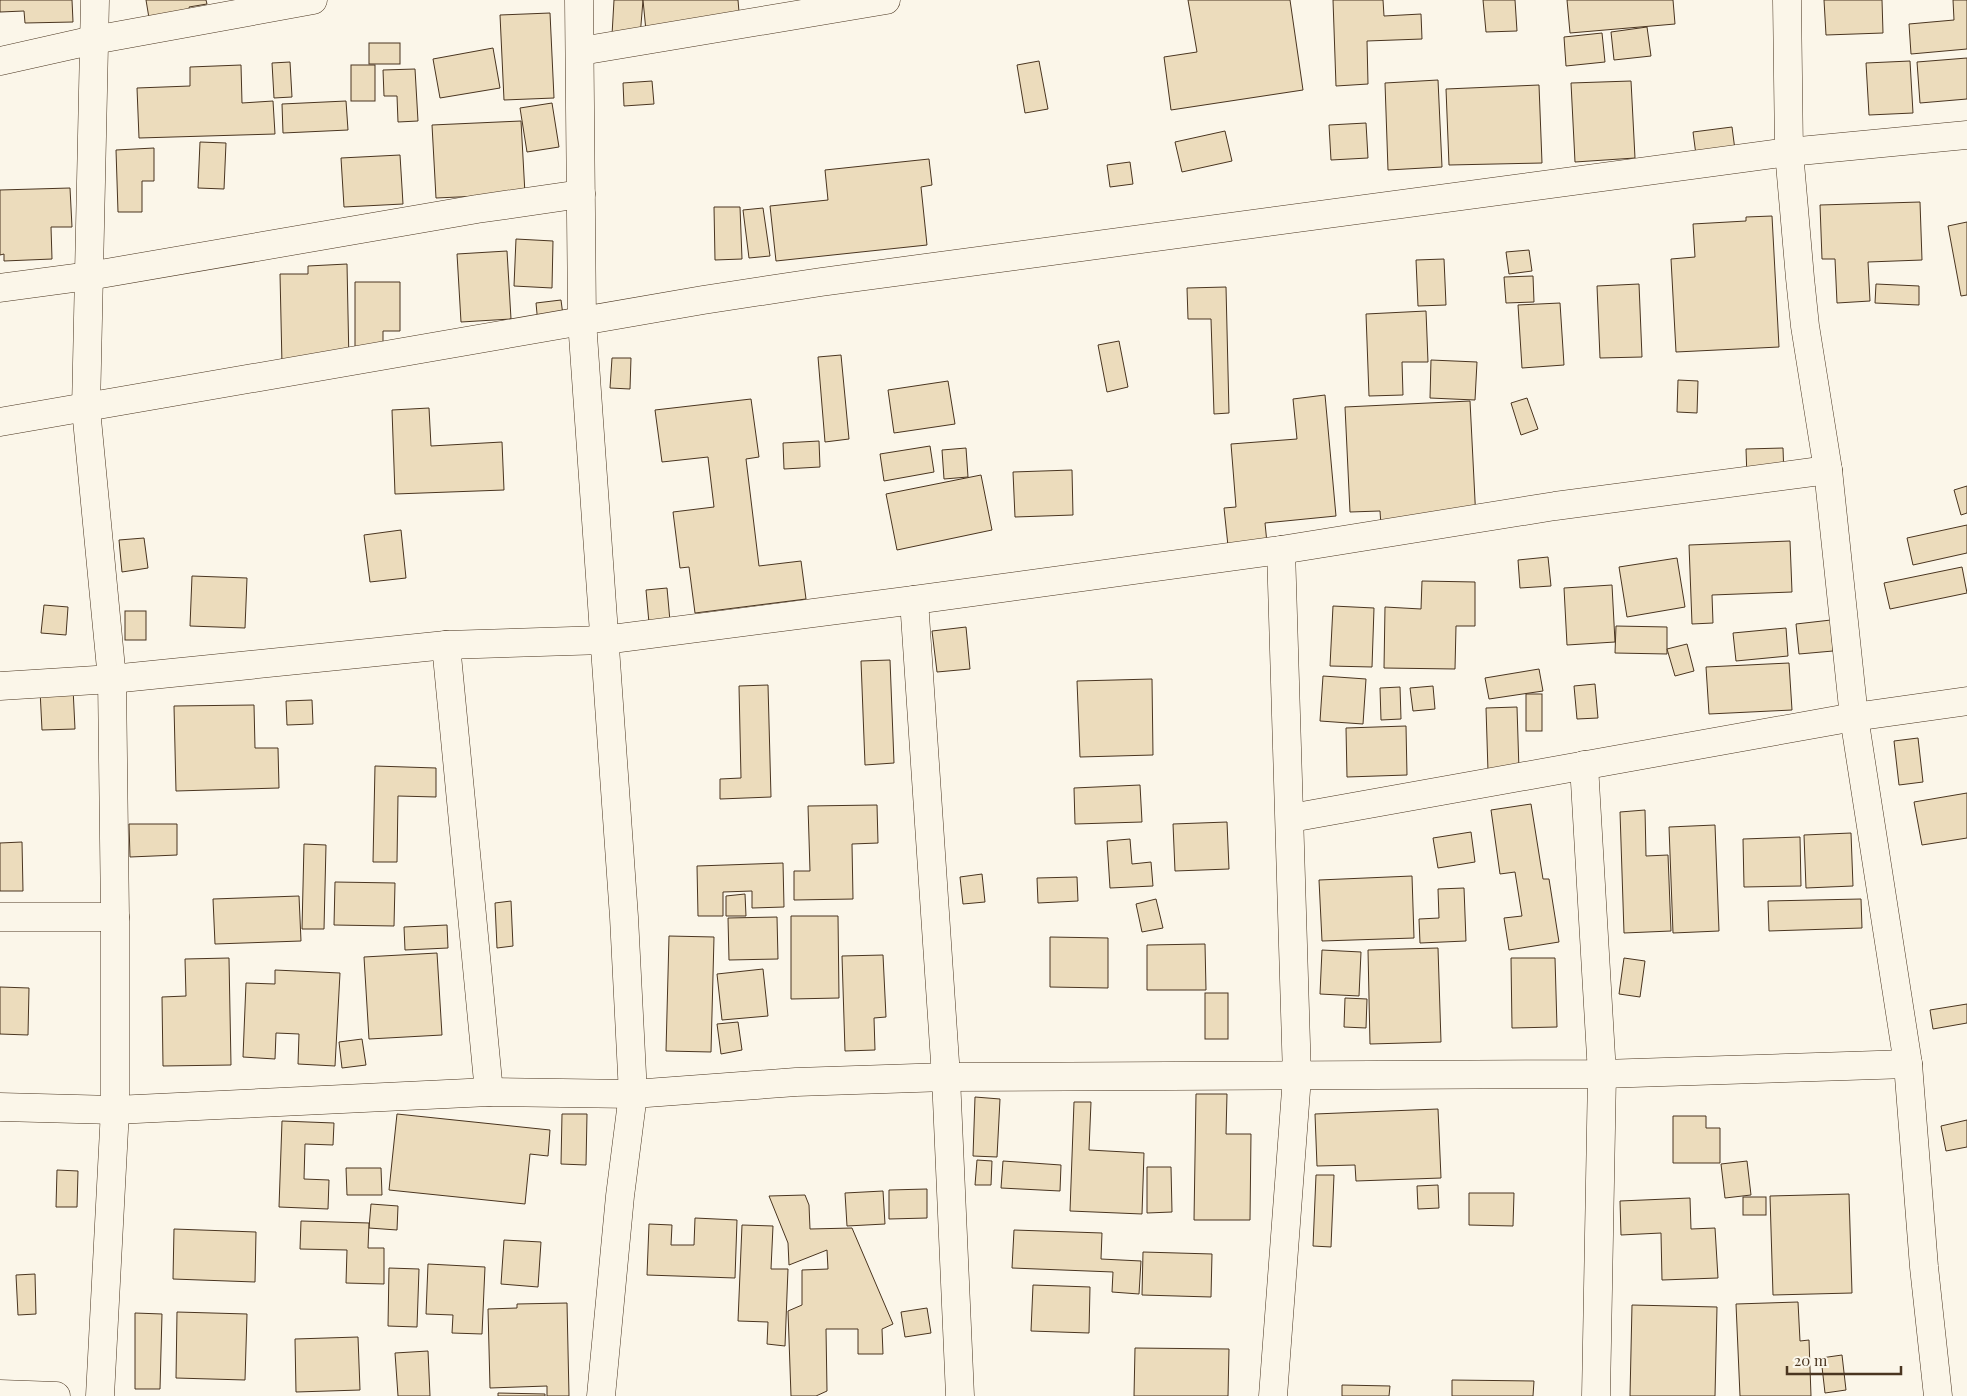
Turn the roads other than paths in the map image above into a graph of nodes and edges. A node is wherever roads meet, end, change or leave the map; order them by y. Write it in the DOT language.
graph roads {
  1 [pos="95,0"];
  2 [pos="313,0"];
  3 [pos="579,0"];
  4 [pos="886,0"];
  5 [pos="1787,0"];
  6 [pos="94,40"];
  7 [pos="581,51"];
  8 [pos="0,60"];
  9 [pos="1967,136"];
  10 [pos="1789,152"];
  11 [pos="581,194"];
  12 [pos="89,276"];
  13 [pos="0,288"];
  14 [pos="582,321"];
  15 [pos="86,409"];
  16 [pos="0,422"];
  17 [pos="1828,470"];
  18 [pos="1281,550"];
  19 [pos="914,600"];
  20 [pos="604,640"];
  21 [pos="446,645"];
  22 [pos="112,679"];
  23 [pos="0,686"];
  24 [pos="1967,701"];
  25 [pos="1854,717"];
  26 [pos="1584,765"];
  27 [pos="1291,818"];
  28 [pos="0,917"];
  29 [pos="115,917"];
  30 [pos="1908,1064"];
  31 [pos="1602,1074"];
  32 [pos="946,1077"];
  33 [pos="1297,1077"];
  34 [pos="489,1092"];
  35 [pos="633,1094"];
  36 [pos="0,1107"];
  37 [pos="115,1110"];
  38 [pos="0,1394"];
  39 [pos="56,1396"];
  40 [pos="100,1396"];
  41 [pos="601,1396"];
  42 [pos="960,1396"];
  43 [pos="1273,1396"];
  44 [pos="1596,1396"];
  45 [pos="1938,1396"];
  1 -- 6 [label="street"];
  2 -- 6 [label="street"];
  3 -- 7 [label="street"];
  4 -- 7 [label="street"];
  5 -- 10 [label="street"];
  6 -- 8 [label="street"];
  6 -- 12 [label="street"];
  7 -- 11 [label="street"];
  9 -- 10 [label="street"];
  10 -- 14 [label="street"];
  10 -- 17 [label="street"];
  11 -- 12 [label="street"];
  11 -- 14 [label="street"];
  12 -- 13 [label="street"];
  12 -- 15 [label="street"];
  14 -- 15 [label="street"];
  14 -- 20 [label="street"];
  15 -- 16 [label="street"];
  15 -- 22 [label="street"];
  17 -- 18 [label="street"];
  17 -- 25 [label="street"];
  18 -- 19 [label="street"];
  18 -- 27 [label="street"];
  19 -- 20 [label="street"];
  19 -- 32 [label="street"];
  20 -- 21 [label="street"];
  20 -- 35 [label="street"];
  21 -- 22 [label="street"];
  21 -- 34 [label="street"];
  22 -- 23 [label="street"];
  22 -- 29 [label="street"];
  24 -- 25 [label="street"];
  25 -- 26 [label="street"];
  25 -- 30 [label="street"];
  26 -- 27 [label="street"];
  26 -- 31 [label="street"];
  27 -- 33 [label="street"];
  28 -- 29 [label="street"];
  29 -- 37 [label="street"];
  30 -- 31 [label="street"];
  30 -- 45 [label="street"];
  31 -- 33 [label="street"];
  31 -- 44 [label="street"];
  32 -- 33 [label="street"];
  32 -- 35 [label="street"];
  32 -- 42 [label="street"];
  33 -- 43 [label="street"];
  34 -- 35 [label="street"];
  34 -- 37 [label="street"];
  35 -- 41 [label="street"];
  36 -- 37 [label="street"];
  37 -- 40 [label="street"];
  38 -- 39 [label="street"];
}
